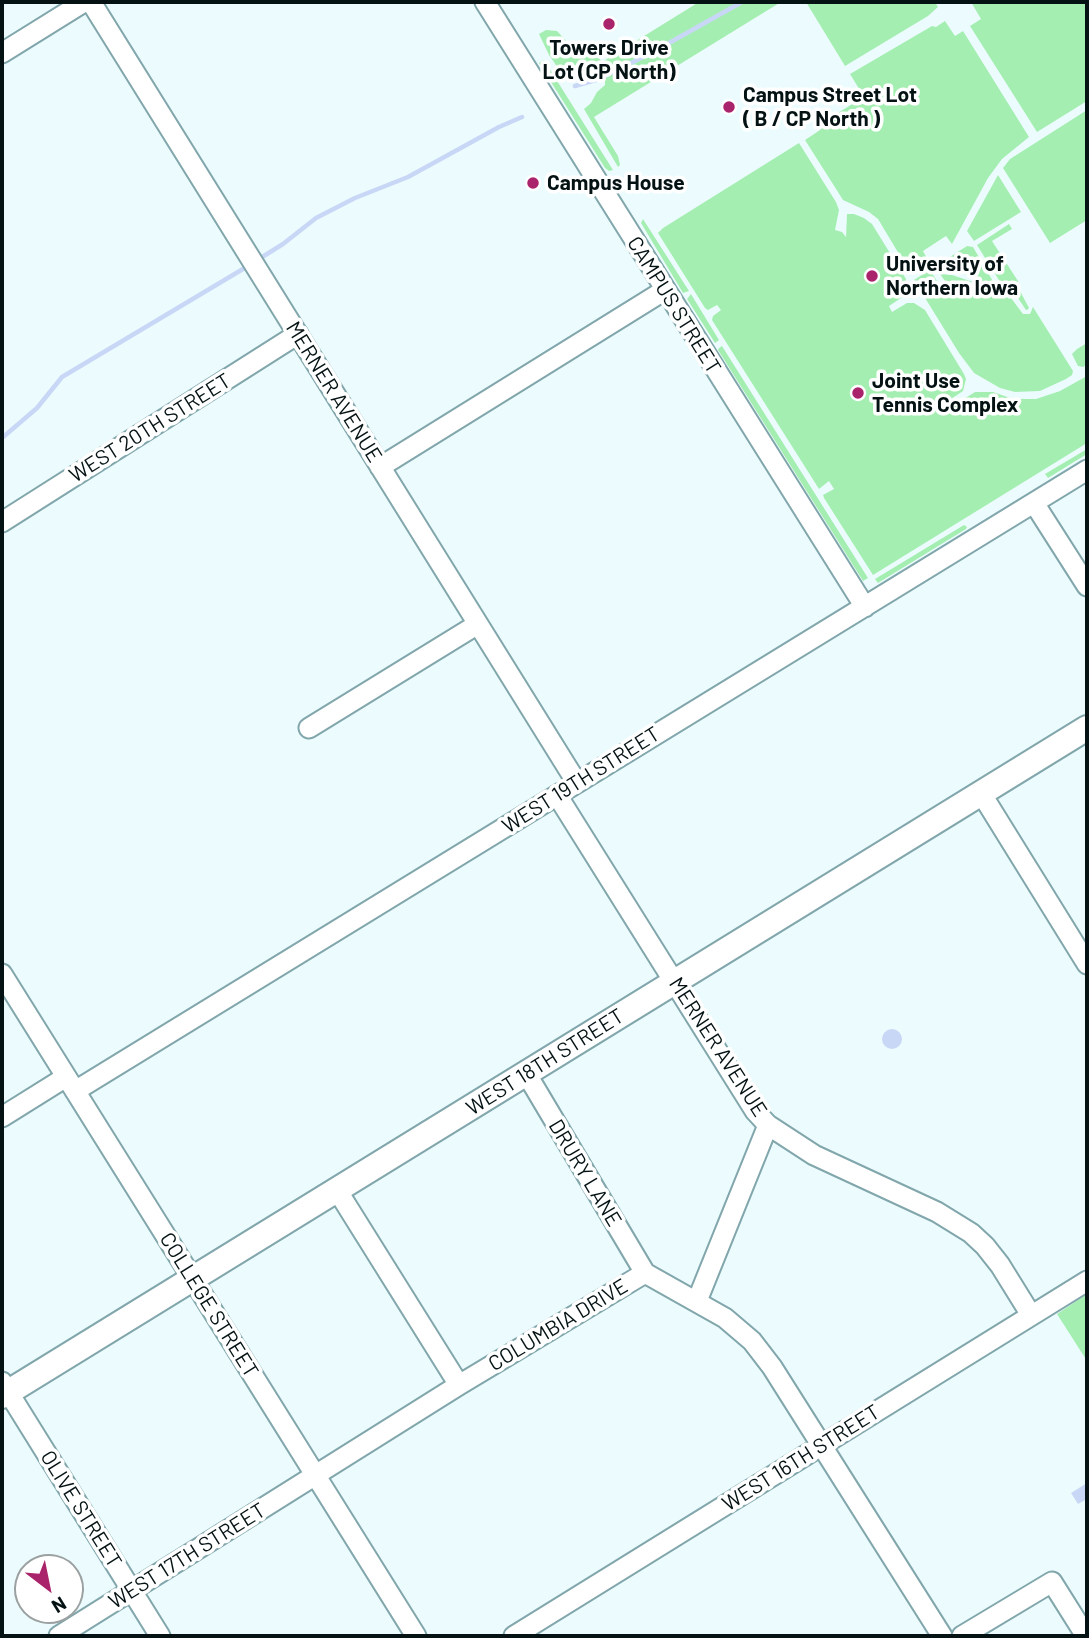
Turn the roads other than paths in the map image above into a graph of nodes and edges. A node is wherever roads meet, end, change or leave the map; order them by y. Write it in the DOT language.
graph roads {
  1 [pos="84,2"];
  2 [pos="90,2"];
  3 [pos="485,2"];
  4 [pos="2,53"];
  5 [pos="666,290"];
  6 [pos="298,334"];
  7 [pos="380,467"];
  8 [pos="1087,470"];
  9 [pos="1034,503"];
  10 [pos="2,522"];
  11 [pos="1087,586"];
  12 [pos="865,607"];
  13 [pos="478,624"];
  14 [pos="309,727"];
  15 [pos="1087,728"];
  16 [pos="577,783"];
  17 [pos="981,793"];
  18 [pos="557,794"];
  19 [pos="1087,964"];
  20 [pos="2,974"];
  21 [pos="675,982"];
  22 [pos="526,1073"];
  23 [pos="71,1084"];
  24 [pos="2,1117"];
  25 [pos="768,1125"];
  26 [pos="337,1190"];
  27 [pos="645,1273"];
  28 [pos="192,1278"];
  29 [pos="1087,1281"];
  30 [pos="696,1301"];
  31 [pos="1031,1315"];
  32 [pos="459,1385"];
  33 [pos="4,1390"];
  34 [pos="822,1445"];
  35 [pos="316,1476"];
  36 [pos="132,1591"];
  37 [pos="59,1636"];
  38 [pos="160,1636"];
  39 [pos="416,1636"];
  40 [pos="514,1636"];
  41 [pos="942,1636"];
  42 [pos="962,1636"];
  43 [pos="1086,1636"];
  1 -- 4 [label="street"];
  2 -- 6 [label="street, MERNER AVENUE"];
  3 -- 5 [label="street, CAMPUS STREET"];
  5 -- 7 [label="street"];
  5 -- 12 [label="street, CAMPUS STREET"];
  6 -- 7 [label="street, MERNER AVENUE"];
  6 -- 10 [label="street, WEST 20TH STREET"];
  7 -- 13 [label="street, MERNER AVENUE"];
  8 -- 9 [label="street, WEST 19TH STREET"];
  9 -- 11 [label="street"];
  9 -- 12 [label="street, WEST 19TH STREET"];
  12 -- 16 [label="street, WEST 19TH STREET"];
  13 -- 14 [label="street"];
  13 -- 16 [label="street, MERNER AVENUE"];
  15 -- 17 [label="main road, WEST 18TH STREET"];
  16 -- 18 [label="street, WEST 19TH STREET"];
  17 -- 19 [label="street"];
  17 -- 21 [label="main road, WEST 18TH STREET"];
  18 -- 21 [label="street, MERNER AVENUE"];
  18 -- 23 [label="street, WEST 19TH STREET"];
  20 -- 23 [label="street, COLLEGE STREET"];
  21 -- 22 [label="main road, WEST 18TH STREET"];
  21 -- 25 [label="street, MERNER AVENUE"];
  22 -- 26 [label="main road, WEST 18TH STREET"];
  22 -- 27 [label="street, DRURY LANE"];
  23 -- 24 [label="street, WEST 19TH STREET"];
  23 -- 28 [label="street, COLLEGE STREET"];
  25 -- 30 [label="street"];
  25 -- 31 [label="street, MERNER AVENUE"];
  26 -- 28 [label="main road, WEST 18TH STREET"];
  26 -- 32 [label="street"];
  27 -- 30 [label="street, COLUMBIA DRIVE"];
  27 -- 32 [label="street, COLUMBIA DRIVE"];
  28 -- 33 [label="main road, WEST 18TH STREET"];
  28 -- 35 [label="street, COLLEGE STREET"];
  29 -- 31 [label="street, WEST 16TH STREET"];
  30 -- 34 [label="street, COLUMBIA DRIVE"];
  31 -- 34 [label="street, WEST 16TH STREET"];
  32 -- 35 [label="street, COLUMBIA DRIVE"];
  33 -- 36 [label="street, OLIVE STREET"];
  34 -- 40 [label="street, WEST 16TH STREET"];
  34 -- 41 [label="street, COLUMBIA DRIVE"];
  35 -- 36 [label="street, WEST 17TH STREET"];
  35 -- 39 [label="street, COLLEGE STREET"];
  36 -- 37 [label="street, WEST 17TH STREET"];
  36 -- 38 [label="street, OLIVE STREET"];
  42 -- 43 [label="street"];
}
